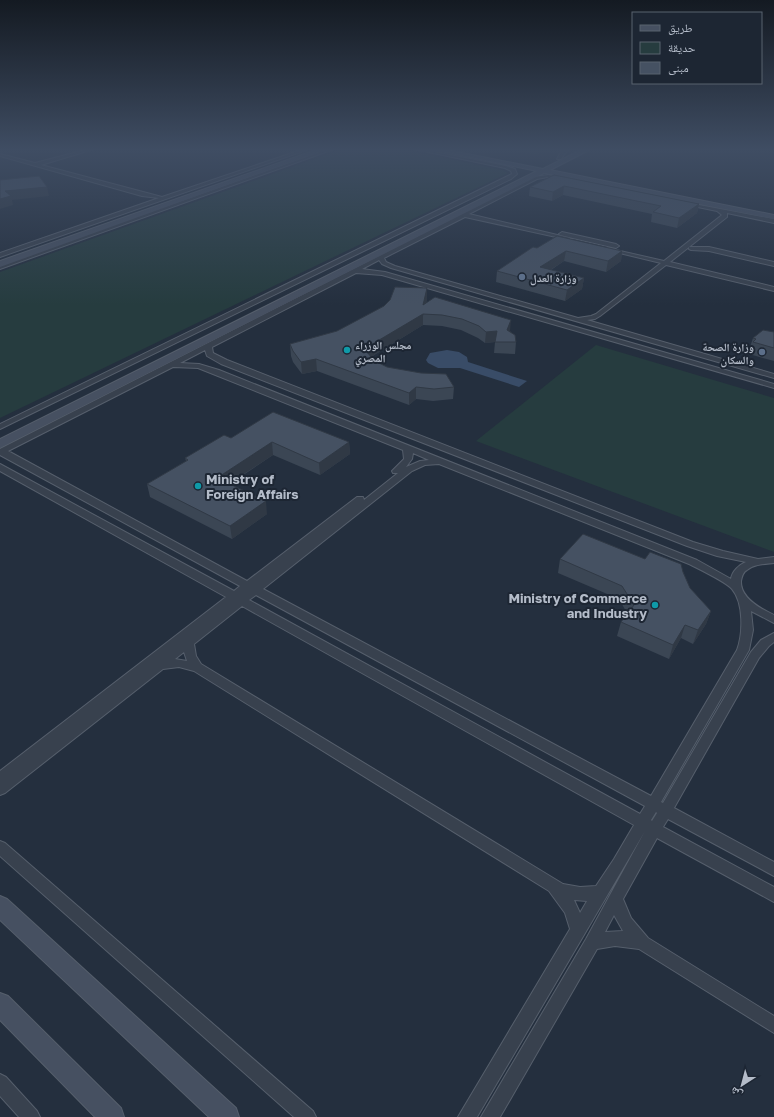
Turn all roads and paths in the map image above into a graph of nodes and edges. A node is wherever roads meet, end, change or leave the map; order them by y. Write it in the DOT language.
graph roads {
  1 [pos="144,201"];
  2 [pos="149,201"];
  3 [pos="165,201"];
  4 [pos="177,201"];
  5 [pos="185,201"];
  6 [pos="475,201"];
  7 [pos="478,201"];
  8 [pos="486,201"];
  9 [pos="678,201"];
  10 [pos="697,201"];
  11 [pos="138,204"];
  12 [pos="718,210"];
  13 [pos="468,213"];
  14 [pos="744,215"];
  15 [pos="774,217"];
  16 [pos="774,221"];
  17 [pos="697,243"];
  18 [pos="691,248"];
  19 [pos="709,249"];
  20 [pos="0,255"];
  21 [pos="381,258"];
  22 [pos="0,259"];
  23 [pos="670,261"];
  24 [pos="0,264"];
  25 [pos="774,264"];
  26 [pos="386,265"];
  27 [pos="0,267"];
  28 [pos="373,271"];
  29 [pos="353,272"];
  30 [pos="338,273"];
  31 [pos="774,284"];
  32 [pos="774,288"];
  33 [pos="575,320"];
  34 [pos="607,329"];
  35 [pos="208,346"];
  36 [pos="212,356"];
  37 [pos="171,365"];
  38 [pos="193,365"];
  39 [pos="774,376"];
  40 [pos="774,386"];
  41 [pos="104,395"];
  42 [pos="0,426"];
  43 [pos="0,434"];
  44 [pos="0,449"];
  45 [pos="407,449"];
  46 [pos="440,462"];
  47 [pos="0,467"];
  48 [pos="774,554"];
  49 [pos="774,560"];
  50 [pos="758,561"];
  51 [pos="251,588"];
  52 [pos="738,592"];
  53 [pos="238,599"];
  54 [pos="774,619"];
  55 [pos="774,637"];
  56 [pos="188,643"];
  57 [pos="160,665"];
  58 [pos="197,667"];
  59 [pos="0,778"];
  60 [pos="0,789"];
  61 [pos="652,804"];
  62 [pos="665,811"];
  63 [pos="649,826"];
  64 [pos="0,847"];
  65 [pos="774,869"];
  66 [pos="551,885"];
  67 [pos="601,891"];
  68 [pos="774,895"];
  69 [pos="615,898"];
  70 [pos="0,906"];
  71 [pos="578,931"];
  72 [pos="643,943"];
  73 [pos="591,944"];
  74 [pos="0,1004"];
  75 [pos="774,1025"];
  76 [pos="0,1083"];
  77 [pos="31,1117"];
  78 [pos="112,1117"];
  79 [pos="227,1117"];
  80 [pos="307,1117"];
  81 [pos="467,1117"];
  82 [pos="490,1117"];
  1 -- 11 [label="street"];
  2 -- 11 [label="street"];
  3 -- 22 [label="street"];
  4 -- 24 [label="street"];
  5 -- 27 [label="street"];
  6 -- 42 [label="street"];
  7 -- 30 [label="street"];
  8 -- 13 [label="street"];
  9 -- 12 [label="street"];
  10 -- 15 [label="street"];
  11 -- 20 [label="street"];
  12 -- 14 [label="street"];
  12 -- 23 [label="street"];
  13 -- 21 [label="street"];
  13 -- 23 [label="street"];
  14 -- 16 [label="street"];
  14 -- 17 [label="street"];
  17 -- 18 [label="street"];
  17 -- 19 [label="street"];
  18 -- 19 [label="street"];
  18 -- 23 [label="street"];
  19 -- 25 [label="street"];
  21 -- 26 [label="street"];
  21 -- 29 [label="street"];
  23 -- 31 [label="street"];
  23 -- 32 [label="street"];
  23 -- 33 [label="street"];
  23 -- 34 [label="street"];
  26 -- 28 [label="street"];
  26 -- 33 [label="street"];
  28 -- 29 [label="street"];
  28 -- 40 [label="street"];
  29 -- 30 [label="street"];
  30 -- 35 [label="street"];
  30 -- 41 [label="street"];
  30 -- 43 [label="street"];
  33 -- 34 [label="street"];
  34 -- 39 [label="street"];
  35 -- 36 [label="street"];
  35 -- 37 [label="street"];
  36 -- 38 [label="street"];
  36 -- 50 [label="street"];
  37 -- 38 [label="street"];
  37 -- 41 [label="street"];
  38 -- 45 [label="street"];
  41 -- 44 [label="street"];
  44 -- 51 [label="street"];
  45 -- 46 [label="street"];
  45 -- 51 [label="street"];
  46 -- 51 [label="street"];
  46 -- 52 [label="street"];
  47 -- 53 [label="street"];
  48 -- 50 [label="street"];
  49 -- 50 [label="street"];
  50 -- 52 [label="street"];
  51 -- 53 [label="street"];
  51 -- 61 [label="street"];
  52 -- 54 [label="street"];
  52 -- 61 [label="street"];
  53 -- 56 [label="street"];
  53 -- 59 [label="street"];
  53 -- 63 [label="street"];
  55 -- 62 [label="street"];
  56 -- 57 [label="street"];
  56 -- 58 [label="street"];
  57 -- 58 [label="street"];
  57 -- 60 [label="street"];
  58 -- 66 [label="street"];
  61 -- 62 [label="street"];
  61 -- 63 [label="street"];
  62 -- 63 [label="street"];
  62 -- 65 [label="street"];
  63 -- 67 [label="street"];
  63 -- 68 [label="street"];
  63 -- 69 [label="street"];
  64 -- 80 [label="street"];
  66 -- 67 [label="street"];
  66 -- 71 [label="street"];
  67 -- 71 [label="street"];
  69 -- 72 [label="street"];
  69 -- 73 [label="street"];
  70 -- 79 [label="street"];
  71 -- 81 [label="street"];
  72 -- 73 [label="street"];
  72 -- 75 [label="street"];
  73 -- 82 [label="street"];
  74 -- 78 [label="street"];
  76 -- 77 [label="street"];
}
